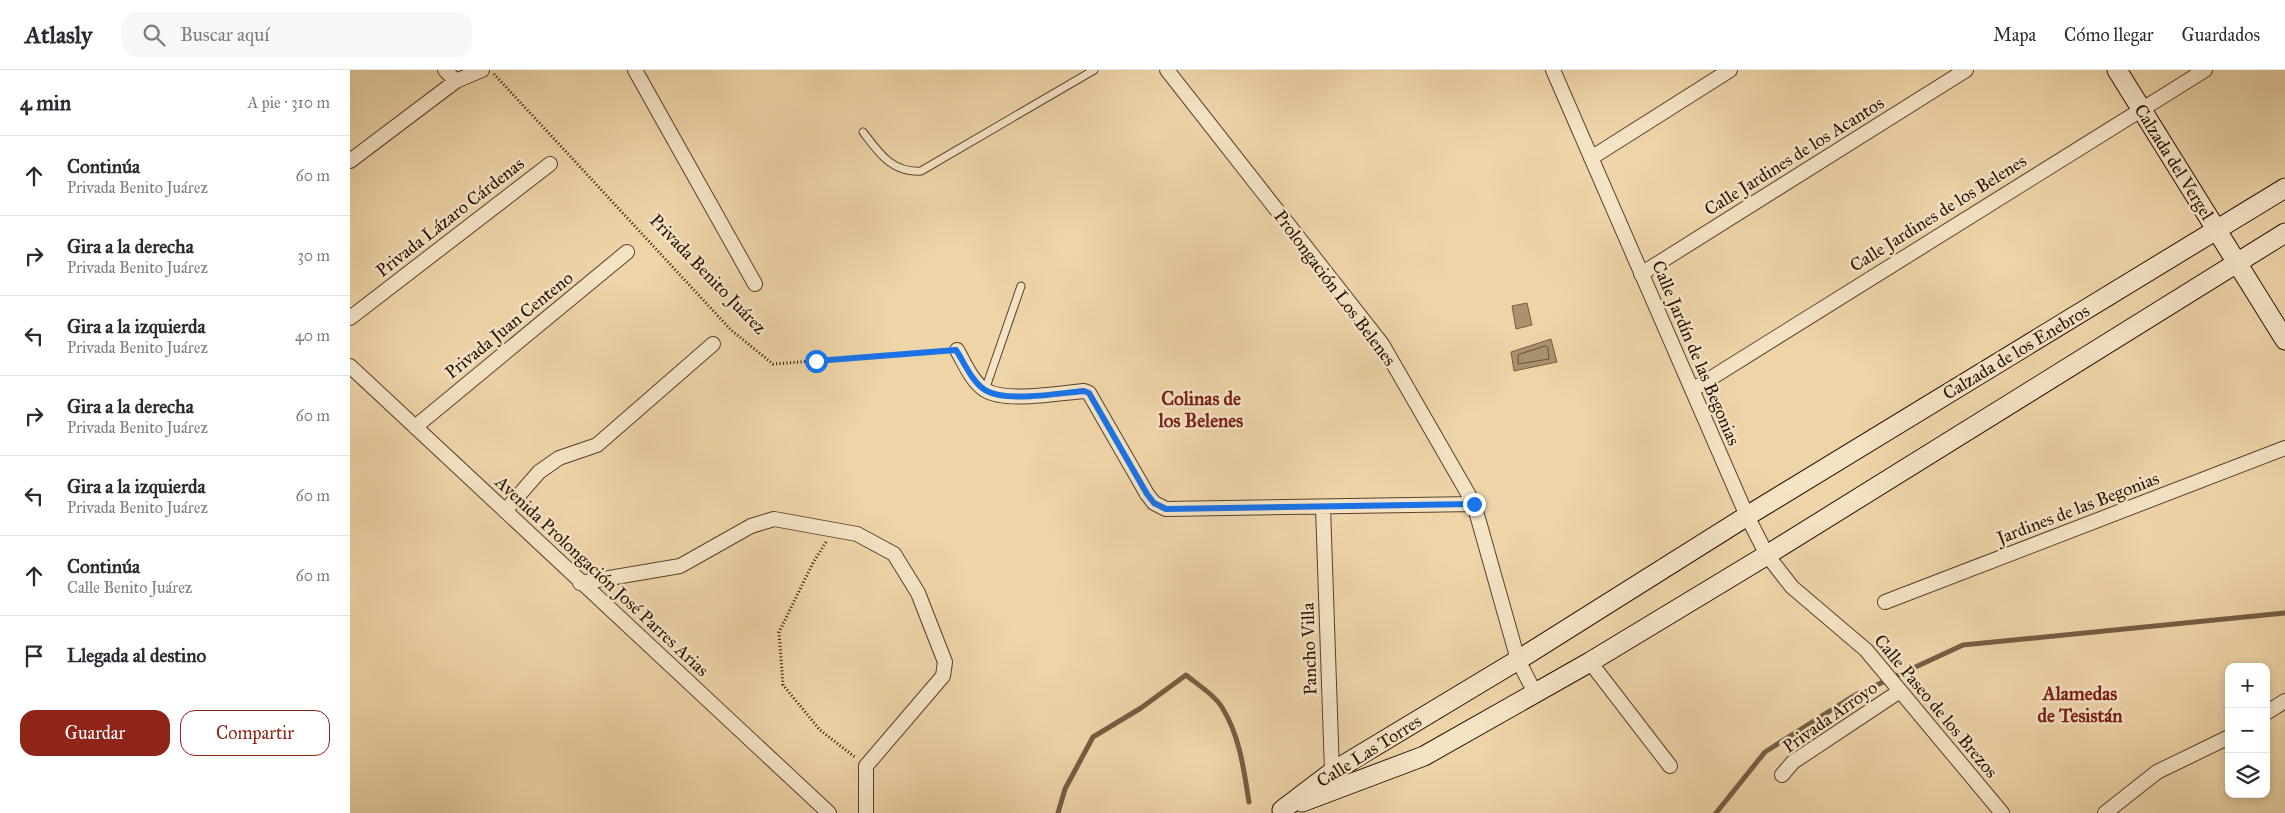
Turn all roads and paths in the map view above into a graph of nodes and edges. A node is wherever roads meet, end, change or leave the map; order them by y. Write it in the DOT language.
graph roads {
  1 [pos="444,70"];
  2 [pos="482,70"];
  3 [pos="490,70"];
  4 [pos="635,70"];
  5 [pos="1094,70"];
  6 [pos="1166,70"];
  7 [pos="1553,70"];
  8 [pos="1730,70"];
  9 [pos="1966,70"];
  10 [pos="2117,70"];
  11 [pos="2205,70"];
  12 [pos="456,81"];
  13 [pos="2141,108"];
  14 [pos="863,132"];
  15 [pos="1591,158"];
  16 [pos="350,161"];
  17 [pos="550,164"];
  18 [pos="2285,188"];
  19 [pos="2216,229"];
  20 [pos="2285,234"];
  21 [pos="628,252"];
  22 [pos="2238,264"];
  23 [pos="1641,274"];
  24 [pos="755,284"];
  25 [pos="1021,286"];
  26 [pos="350,318"];
  27 [pos="2285,340"];
  28 [pos="713,344"];
  29 [pos="956,350"];
  30 [pos="350,366"];
  31 [pos="985,390"];
  32 [pos="1692,390"];
  33 [pos="415,427"];
  34 [pos="2285,448"];
  35 [pos="1474,504"];
  36 [pos="1323,507"];
  37 [pos="504,511"];
  38 [pos="1746,516"];
  39 [pos="832,531"];
  40 [pos="1767,555"];
  41 [pos="580,583"];
  42 [pos="1885,602"];
  43 [pos="1838,628"];
  44 [pos="1518,660"];
  45 [pos="1590,662"];
  46 [pos="1898,689"];
  47 [pos="1535,693"];
  48 [pos="2285,701"];
  49 [pos="2270,710"];
  50 [pos="2225,739"];
  51 [pos="866,766"];
  52 [pos="1670,766"];
  53 [pos="1782,775"];
  54 [pos="1335,780"];
  55 [pos="1279,811"];
  56 [pos="829,813"];
  57 [pos="866,813"];
  58 [pos="2002,813"];
  59 [pos="2105,813"];
  1 -- 12 [label="street"];
  2 -- 12 [label="street"];
  3 -- 29 [label="path, Privada Benito Juárez"];
  4 -- 24 [label="street"];
  5 -- 14 [label="lane"];
  6 -- 35 [label="street, Prolongación Los Belenes"];
  7 -- 15 [label="street, Calle Jardín de las Begonias"];
  8 -- 15 [label="street"];
  9 -- 23 [label="street, Calle Jardines de los Acantos"];
  10 -- 13 [label="main road, Calzada del Vergel"];
  11 -- 13 [label="street, Calle Jardines de los Belenes"];
  12 -- 16 [label="street"];
  13 -- 19 [label="main road, Calzada del Vergel"];
  13 -- 32 [label="street, Calle Jardines de los Belenes"];
  15 -- 23 [label="street, Calle Jardín de las Begonias"];
  17 -- 26 [label="street, Privada Lázaro Cárdenas"];
  18 -- 19 [label="main road, Calzada de los Enebros"];
  19 -- 22 [label="main road, Calzada del Vergel"];
  19 -- 38 [label="main road, Calzada de los Enebros"];
  20 -- 22 [label="main road"];
  21 -- 33 [label="street, Privada Juan Centeno"];
  22 -- 27 [label="main road, Calzada del Vergel"];
  22 -- 40 [label="main road"];
  23 -- 32 [label="street, Calle Jardín de las Begonias"];
  25 -- 31 [label="lane"];
  28 -- 37 [label="street"];
  29 -- 31 [label="street"];
  30 -- 33 [label="street, Avenida Prolongación José Parres Arias"];
  31 -- 36 [label="street"];
  32 -- 38 [label="street, Calle Jardín de las Begonias"];
  33 -- 37 [label="street, Avenida Prolongación José Parres Arias"];
  34 -- 42 [label="street, Jardines de las Begonias"];
  35 -- 36 [label="street"];
  35 -- 44 [label="street, Prolongación Los Belenes"];
  36 -- 54 [label="street, Pancho Villa"];
  37 -- 41 [label="street, Avenida Prolongación José Parres Arias"];
  38 -- 40 [label="street, Calle Jardín de las Begonias"];
  38 -- 44 [label="main road, Calle Las Torres"];
  39 -- 41 [label="street"];
  39 -- 51 [label="path"];
  39 -- 51 [label="street"];
  40 -- 43 [label="street, Calle Jardín de las Begonias"];
  40 -- 45 [label="main road, Calle Las Torres"];
  41 -- 56 [label="street, Avenida Prolongación José Parres Arias"];
  43 -- 46 [label="street, Calle Paseo de los Brezos"];
  44 -- 47 [label="street, Prolongación Los Belenes"];
  44 -- 54 [label="main road, Calle Las Torres"];
  45 -- 47 [label="main road, Calle Las Torres"];
  45 -- 52 [label="street"];
  46 -- 53 [label="street, Privada Arroyo"];
  46 -- 58 [label="street, Calle Paseo de los Brezos"];
  47 -- 54 [label="main road, Calle Las Torres"];
  48 -- 49 [label="street"];
  50 -- 59 [label="street"];
  51 -- 57 [label="street"];
  54 -- 55 [label="main road, Calle Las Torres"];
}
